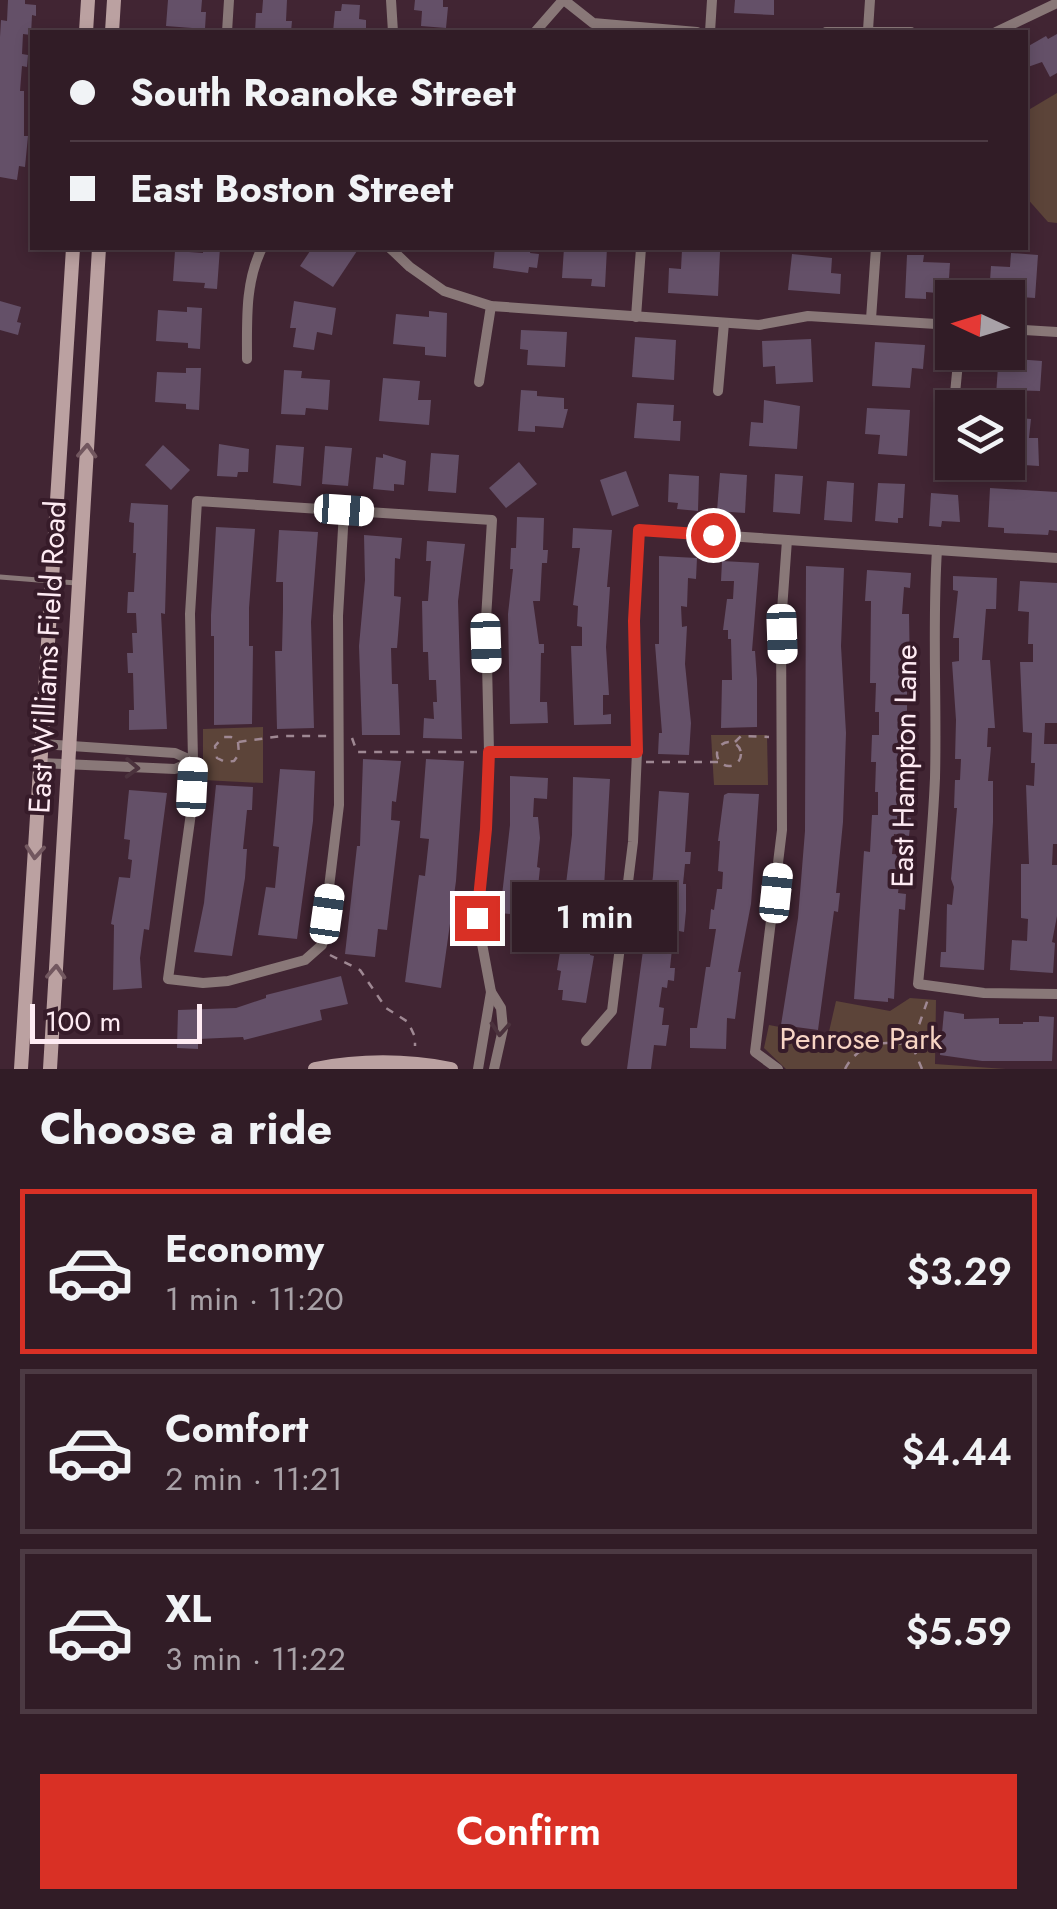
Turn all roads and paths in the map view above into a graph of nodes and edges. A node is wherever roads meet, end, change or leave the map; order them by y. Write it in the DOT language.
graph roads {
  1 [pos="88,0"];
  2 [pos="114,0"];
  3 [pos="229,0"];
  4 [pos="391,0"];
  5 [pos="563,0"];
  6 [pos="712,0"];
  7 [pos="870,0"];
  8 [pos="1057,3"];
  9 [pos="86,30"];
  10 [pos="112,30"];
  11 [pos="227,30"];
  12 [pos="393,30"];
  13 [pos="537,30"];
  14 [pos="673,30"];
  15 [pos="710,30"];
  16 [pos="868,30"];
  17 [pos="1000,30"];
  18 [pos="73,250"];
  19 [pos="99,250"];
  20 [pos="261,250"];
  21 [pos="392,250"];
  22 [pos="641,250"];
  23 [pos="876,250"];
  24 [pos="491,306"];
  25 [pos="636,316"];
  26 [pos="871,319"];
  27 [pos="724,323"];
  28 [pos="935,324"];
  29 [pos="1025,330"];
  30 [pos="1057,332"];
  31 [pos="248,358"];
  32 [pos="479,382"];
  33 [pos="718,391"];
  34 [pos="344,510"];
  35 [pos="787,540"];
  36 [pos="937,550"];
  37 [pos="1057,558"];
  38 [pos="0,577"];
  39 [pos="52,580"];
  40 [pos="79,583"];
  41 [pos="330,736"];
  42 [pos="773,737"];
  43 [pos="348,738"];
  44 [pos="238,742"];
  45 [pos="42,744"];
  46 [pos="734,744"];
  47 [pos="69,747"];
  48 [pos="489,752"];
  49 [pos="640,757"];
  50 [pos="193,761"];
  51 [pos="720,762"];
  52 [pos="41,763"];
  53 [pos="68,766"];
  54 [pos="323,952"];
  55 [pos="491,992"];
  56 [pos="1057,994"];
  57 [pos="928,999"];
  58 [pos="586,1041"];
  59 [pos="912,1045"];
  60 [pos="415,1046"];
  61 [pos="21,1069"];
  62 [pos="50,1069"];
  63 [pos="315,1069"];
  64 [pos="451,1069"];
  65 [pos="478,1069"];
  66 [pos="494,1069"];
  67 [pos="778,1069"];
  68 [pos="845,1069"];
  69 [pos="922,1069"];
  1 -- 9 [label="main road"];
  2 -- 10 [label="main road"];
  3 -- 11 [label="street"];
  4 -- 12 [label="street"];
  5 -- 13 [label="street"];
  5 -- 14 [label="street"];
  6 -- 15 [label="street"];
  7 -- 16 [label="street"];
  8 -- 17 [label="street"];
  18 -- 39 [label="main road, East Williams Field Road"];
  40 -- 19 [label="main road, East Williams Field Road, one-way"];
  20 -- 31 [label="street"];
  21 -- 24 [label="street"];
  22 -- 25 [label="street"];
  23 -- 26 [label="street"];
  24 -- 25 [label="street"];
  24 -- 32 [label="street"];
  25 -- 27 [label="street"];
  26 -- 27 [label="street"];
  26 -- 28 [label="street"];
  27 -- 33 [label="street"];
  29 -- 30 [label="street"];
  34 -- 48 [label="street"];
  34 -- 50 [label="street"];
  34 -- 54 [label="street"];
  35 -- 36 [label="street"];
  35 -- 49 [label="street"];
  35 -- 67 [label="street"];
  36 -- 37 [label="street"];
  36 -- 56 [label="street, East Hampton Lane"];
  38 -- 39 [label="lane"];
  39 -- 40 [label="lane"];
  39 -- 45 [label="main road, East Williams Field Road"];
  40 -- 47 [label="main road, East Williams Field Road"];
  41 -- 44 [label="path"];
  42 -- 46 [label="path"];
  43 -- 48 [label="path"];
  44 -- 44 [label="path"];
  45 -- 47 [label="street"];
  45 -- 52 [label="main road, East Williams Field Road"];
  46 -- 51 [label="path"];
  46 -- 51 [label="path"];
  47 -- 50 [label="street"];
  47 -- 53 [label="main road, East Williams Field Road"];
  48 -- 49 [label="street"];
  48 -- 55 [label="street"];
  49 -- 51 [label="path"];
  49 -- 58 [label="street"];
  53 -- 50 [label="street, one-way"];
  50 -- 54 [label="street"];
  52 -- 53 [label="street"];
  52 -- 61 [label="main road, East Williams Field Road, one-way"];
  62 -- 53 [label="main road, East Williams Field Road, one-way"];
  54 -- 60 [label="path"];
  55 -- 65 [label="street"];
  55 -- 66 [label="street, one-way"];
  57 -- 59 [label="path"];
  59 -- 68 [label="path"];
  59 -- 69 [label="path"];
  63 -- 64 [label="main road"];
}
